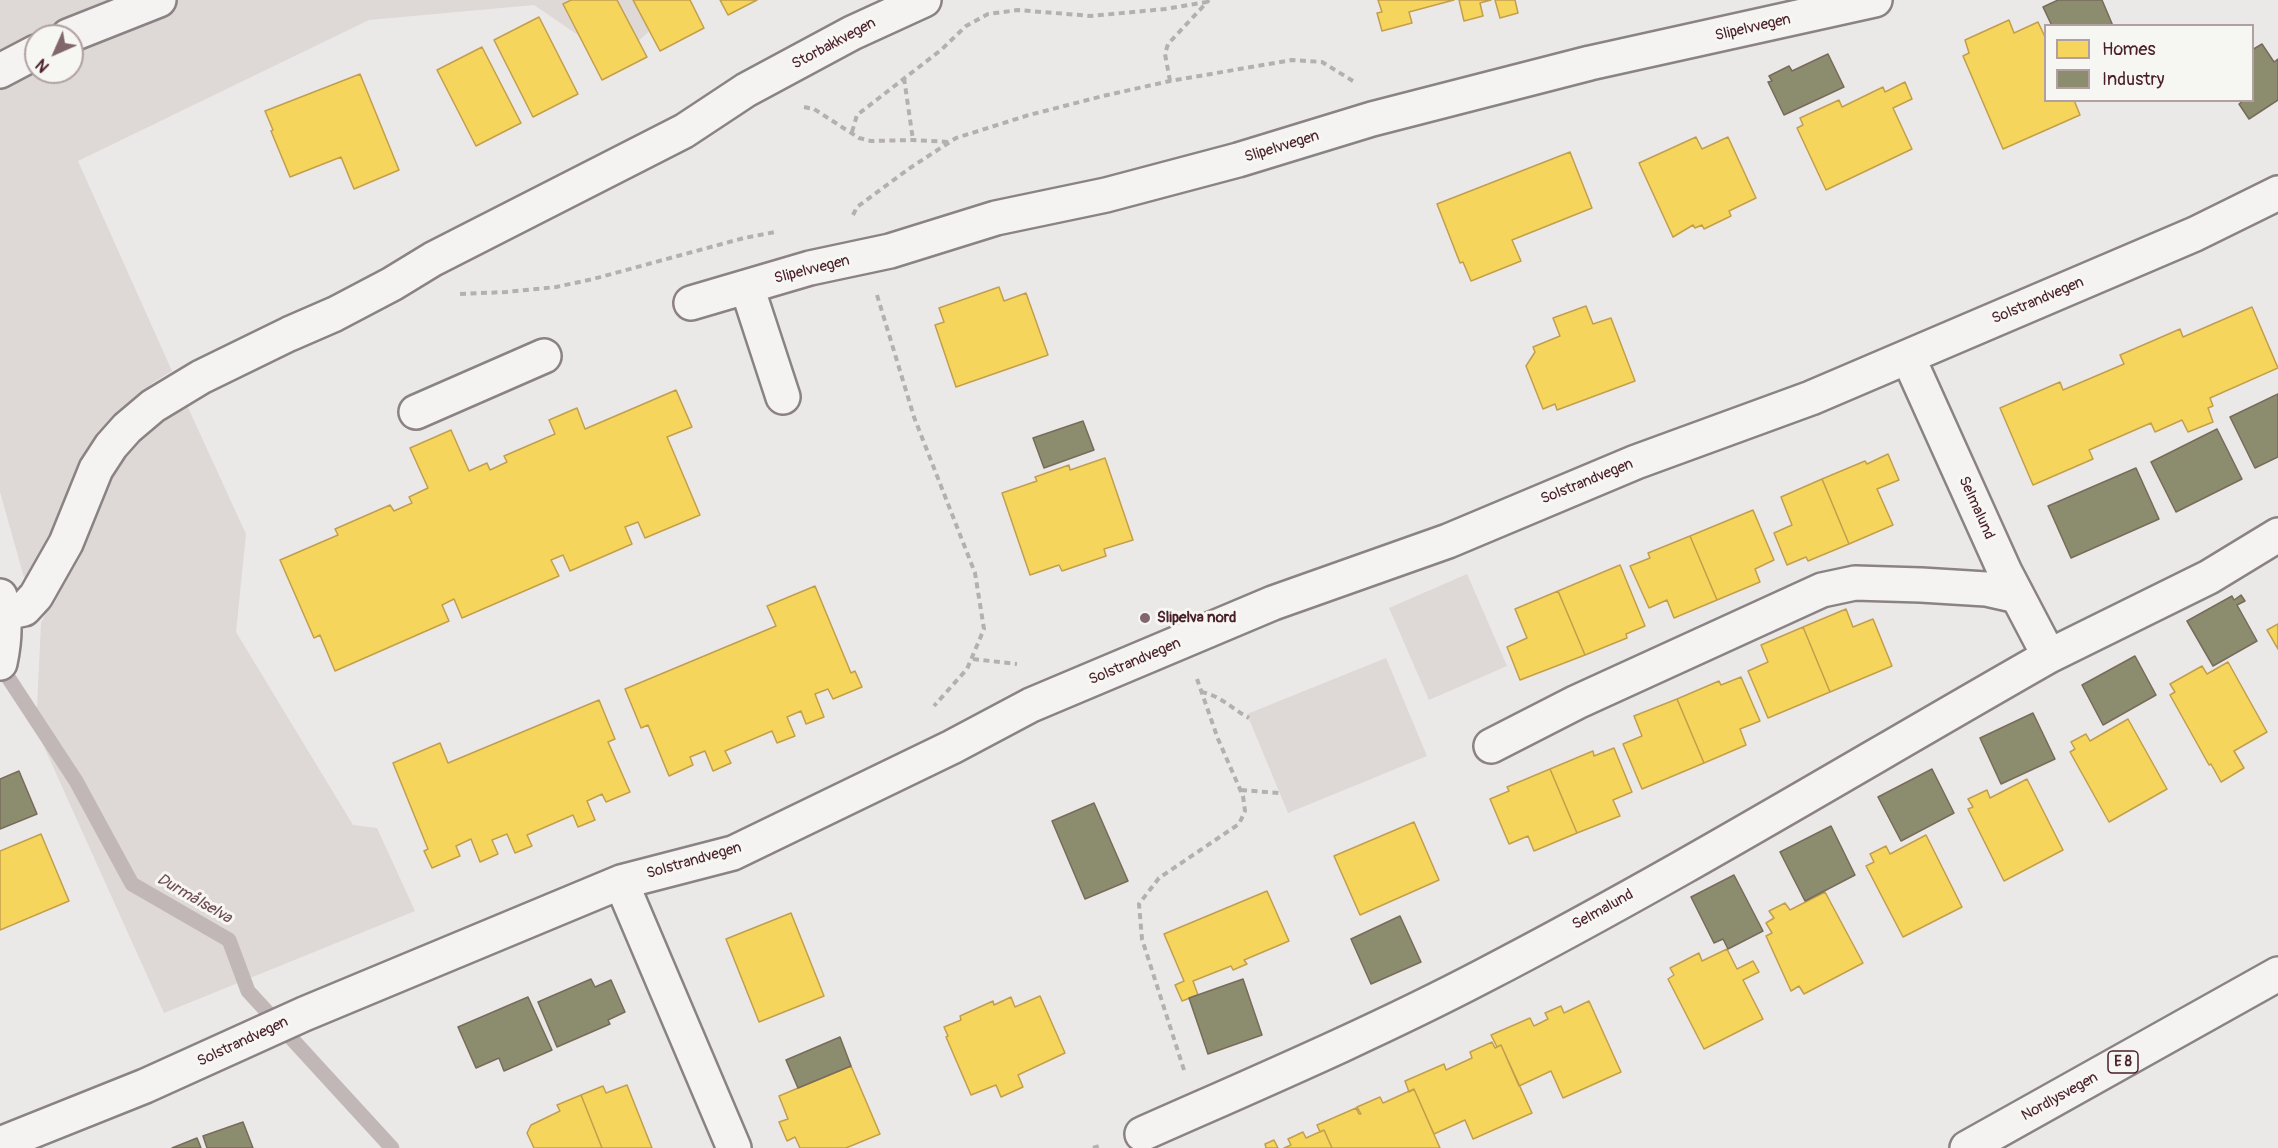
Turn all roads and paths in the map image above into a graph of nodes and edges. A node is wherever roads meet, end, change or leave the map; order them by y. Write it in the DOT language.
graph roads {
  1 [pos="159,0"];
  2 [pos="924,0"];
  3 [pos="1875,0"];
  4 [pos="1208,1"];
  5 [pos="84,30"];
  6 [pos="24,58"];
  7 [pos="0,71"];
  8 [pos="904,78"];
  9 [pos="1170,81"];
  10 [pos="746,90"];
  11 [pos="1384,116"];
  12 [pos="852,132"];
  13 [pos="913,140"];
  14 [pos="950,142"];
  15 [pos="2278,193"];
  16 [pos="782,232"];
  17 [pos="862,258"];
  18 [pos="747,287"];
  19 [pos="458,294"];
  20 [pos="691,303"];
  21 [pos="544,356"];
  22 [pos="1908,357"];
  23 [pos="783,397"];
  24 [pos="416,412"];
  25 [pos="2278,535"];
  26 [pos="2017,596"];
  27 [pos="2,604"];
  28 [pos="1184,641"];
  29 [pos="2049,656"];
  30 [pos="0,663"];
  31 [pos="1201,692"];
  32 [pos="1249,718"];
  33 [pos="952,747"];
  34 [pos="1491,747"];
  35 [pos="1240,789"];
  36 [pos="1280,793"];
  37 [pos="621,882"];
  38 [pos="2278,974"];
  39 [pos="1205,1106"];
  40 [pos="1142,1134"];
  41 [pos="53,1136"];
  42 [pos="0,1144"];
  43 [pos="734,1148"];
  44 [pos="1966,1148"];
  1 -- 5 [label="main road"];
  2 -- 10 [label="main road, Storbakkvegen"];
  3 -- 11 [label="main road, Slipelvvegen"];
  4 -- 8 [label="path"];
  4 -- 9 [label="path"];
  6 -- 7 [label="main road"];
  8 -- 12 [label="path"];
  8 -- 13 [label="path"];
  9 -- 11 [label="path"];
  9 -- 14 [label="path"];
  10 -- 12 [label="path"];
  10 -- 27 [label="main road, Storbakkvegen"];
  11 -- 17 [label="main road, Slipelvvegen"];
  12 -- 13 [label="path"];
  13 -- 14 [label="path"];
  14 -- 17 [label="path"];
  15 -- 22 [label="main road, Solstrandvegen"];
  16 -- 19 [label="path"];
  17 -- 18 [label="main road, Slipelvvegen"];
  17 -- 33 [label="path"];
  18 -- 20 [label="main road, Slipelvvegen"];
  18 -- 23 [label="main road"];
  21 -- 24 [label="main road"];
  22 -- 26 [label="main road, Selmalund"];
  22 -- 28 [label="main road, Solstrandvegen"];
  25 -- 29 [label="main road, Selmalund"];
  26 -- 29 [label="main road, Selmalund"];
  26 -- 34 [label="main road"];
  27 -- 30 [label="main road"];
  28 -- 31 [label="path"];
  28 -- 33 [label="main road, Solstrandvegen"];
  29 -- 39 [label="main road, Selmalund"];
  31 -- 32 [label="path"];
  31 -- 35 [label="path"];
  33 -- 37 [label="main road, Solstrandvegen"];
  35 -- 36 [label="path"];
  35 -- 39 [label="path"];
  37 -- 41 [label="main road, Solstrandvegen"];
  37 -- 43 [label="main road"];
  38 -- 44 [label="main road, Nordlysvegen / E 8"];
  39 -- 40 [label="main road, Selmalund"];
  41 -- 42 [label="main road, Solstrandvegen"];
}
